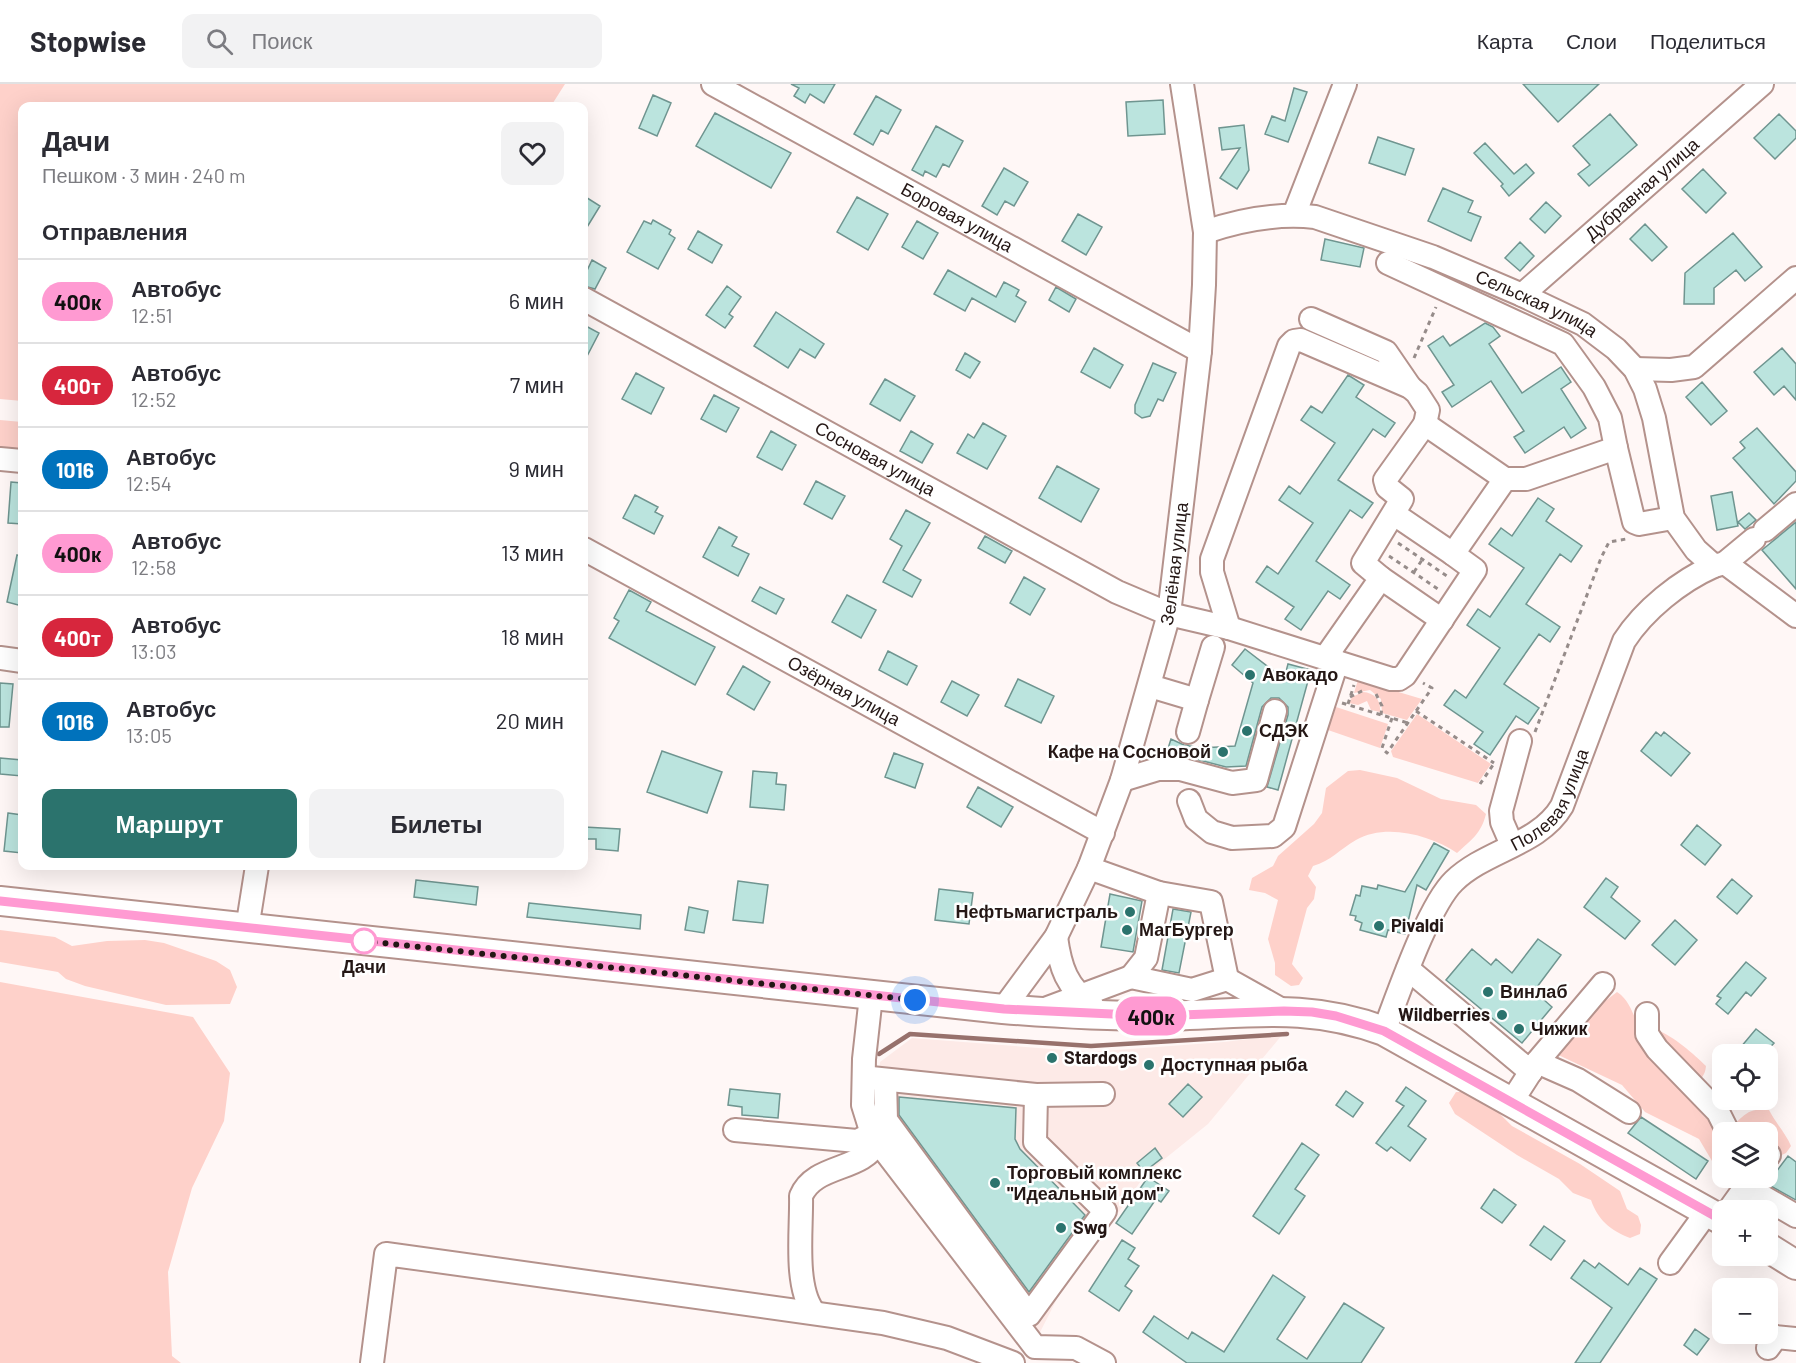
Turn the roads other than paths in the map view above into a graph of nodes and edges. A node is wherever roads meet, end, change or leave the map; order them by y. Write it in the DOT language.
graph roads {
  1 [pos="713,84"];
  2 [pos="1182,84"];
  3 [pos="1345,84"];
  4 [pos="1762,84"];
  5 [pos="1294,215"];
  6 [pos="1204,232"];
  7 [pos="1388,263"];
  8 [pos="1796,278"];
  9 [pos="1522,295"];
  10 [pos="588,301"];
  11 [pos="1301,340"];
  12 [pos="1200,351"];
  13 [pos="1635,369"];
  14 [pos="1407,383"];
  15 [pos="1425,424"];
  16 [pos="1616,448"];
  17 [pos="0,459"];
  18 [pos="18,461"];
  19 [pos="1504,478"];
  20 [pos="1796,504"];
  21 [pos="1673,518"];
  22 [pos="1383,530"];
  23 [pos="588,551"];
  24 [pos="1453,554"];
  25 [pos="1720,564"];
  26 [pos="1381,578"];
  27 [pos="1169,614"];
  28 [pos="1796,616"];
  29 [pos="1442,620"];
  30 [pos="1229,628"];
  31 [pos="1213,647"];
  32 [pos="0,658"];
  33 [pos="18,660"];
  34 [pos="1331,660"];
  35 [pos="1150,686"];
  36 [pos="1197,700"];
  37 [pos="1275,711"];
  38 [pos="1188,732"];
  39 [pos="1526,740"];
  40 [pos="1122,780"];
  41 [pos="1189,801"];
  42 [pos="1103,833"];
  43 [pos="1512,845"];
  44 [pos="1089,868"];
  45 [pos="256,870"];
  46 [pos="1159,893"];
  47 [pos="0,901"];
  48 [pos="247,929"];
  49 [pos="1056,937"];
  50 [pos="1408,969"];
  51 [pos="1131,977"];
  52 [pos="1227,979"];
  53 [pos="1604,984"];
  54 [pos="872,996"];
  55 [pos="1080,997"];
  56 [pos="1004,1009"];
  57 [pos="1284,1011"];
  58 [pos="1036,1012"];
  59 [pos="1647,1014"];
  60 [pos="1106,1015"];
  61 [pos="1384,1031"];
  62 [pos="1534,1067"];
  63 [pos="874,1078"];
  64 [pos="1102,1094"];
  65 [pos="1036,1095"];
  66 [pos="1512,1101"];
  67 [pos="1629,1112"];
  68 [pos="1723,1122"];
  69 [pos="735,1130"];
  70 [pos="875,1137"];
  71 [pos="1742,1188"];
  72 [pos="1751,1188"];
  73 [pos="1731,1200"];
  74 [pos="1712,1210"];
  75 [pos="1796,1216"];
  76 [pos="1712,1221"];
  77 [pos="1778,1254"];
  78 [pos="1671,1263"];
  79 [pos="1796,1265"];
  80 [pos="813,1311"];
  81 [pos="1796,1339"];
  82 [pos="1768,1348"];
  83 [pos="372,1363"];
  84 [pos="1013,1363"];
  85 [pos="1104,1363"];
  1 -- 12 [label="street, Боровая улица"];
  2 -- 6 [label="street, Зелёная улица"];
  3 -- 5 [label="street"];
  4 -- 9 [label="street, Дубравная улица"];
  5 -- 6 [label="street, Сельская улица"];
  5 -- 9 [label="street, Сельская улица"];
  6 -- 12 [label="street, Зелёная улица"];
  7 -- 16 [label="street"];
  8 -- 13 [label="street"];
  9 -- 13 [label="street, Сельская улица"];
  10 -- 27 [label="street, Сосновая улица"];
  11 -- 14 [label="street"];
  11 -- 14 [label="street"];
  11 -- 30 [label="street"];
  12 -- 27 [label="street, Зелёная улица"];
  13 -- 21 [label="street, Сельская улица"];
  14 -- 15 [label="street"];
  15 -- 19 [label="street"];
  15 -- 22 [label="street"];
  16 -- 19 [label="street"];
  16 -- 21 [label="street"];
  17 -- 18 [label="street"];
  19 -- 24 [label="street"];
  20 -- 25 [label="street, Полевая улица"];
  21 -- 25 [label="street, Сельская улица"];
  22 -- 24 [label="street"];
  22 -- 26 [label="street"];
  23 -- 42 [label="street, Озёрная улица"];
  24 -- 29 [label="street"];
  25 -- 28 [label="street"];
  25 -- 43 [label="street, Полевая улица"];
  26 -- 29 [label="street"];
  26 -- 34 [label="street"];
  27 -- 30 [label="street, Сосновая улица"];
  27 -- 35 [label="street, Зелёная улица"];
  29 -- 34 [label="street, Сосновая улица"];
  30 -- 34 [label="street, Сосновая улица"];
  31 -- 36 [label="street"];
  32 -- 33 [label="street"];
  34 -- 41 [label="street"];
  35 -- 36 [label="street"];
  35 -- 40 [label="street, Зелёная улица"];
  36 -- 38 [label="street"];
  37 -- 40 [label="street"];
  39 -- 43 [label="street"];
  40 -- 42 [label="street, Зелёная улица"];
  42 -- 44 [label="street, Зелёная улица"];
  43 -- 50 [label="street, Полевая улица"];
  44 -- 46 [label="street"];
  44 -- 49 [label="street, Зелёная улица"];
  45 -- 48 [label="street"];
  46 -- 51 [label="street"];
  46 -- 52 [label="street"];
  47 -- 48 [label="main road"];
  48 -- 54 [label="main road"];
  49 -- 55 [label="street"];
  49 -- 56 [label="street, Зелёная улица"];
  50 -- 61 [label="street, Полевая улица"];
  50 -- 62 [label="street"];
  51 -- 52 [label="street"];
  51 -- 55 [label="street"];
  52 -- 57 [label="street"];
  53 -- 62 [label="street"];
  54 -- 56 [label="main road"];
  54 -- 63 [label="street"];
  55 -- 58 [label="street"];
  55 -- 60 [label="street"];
  56 -- 58 [label="main road"];
  57 -- 60 [label="main road"];
  57 -- 61 [label="main road"];
  58 -- 60 [label="main road"];
  59 -- 68 [label="street"];
  61 -- 66 [label="main road"];
  62 -- 66 [label="street"];
  62 -- 67 [label="street"];
  63 -- 65 [label="street"];
  63 -- 65 [label="street"];
  63 -- 70 [label="street"];
  64 -- 65 [label="street"];
  66 -- 74 [label="main road"];
  69 -- 70 [label="street"];
  70 -- 80 [label="street"];
  70 -- 85 [label="street"];
  71 -- 73 [label="street"];
  72 -- 75 [label="street"];
  76 -- 78 [label="street"];
  77 -- 79 [label="main road"];
  80 -- 83 [label="street"];
  80 -- 84 [label="street"];
  81 -- 82 [label="street"];
}
